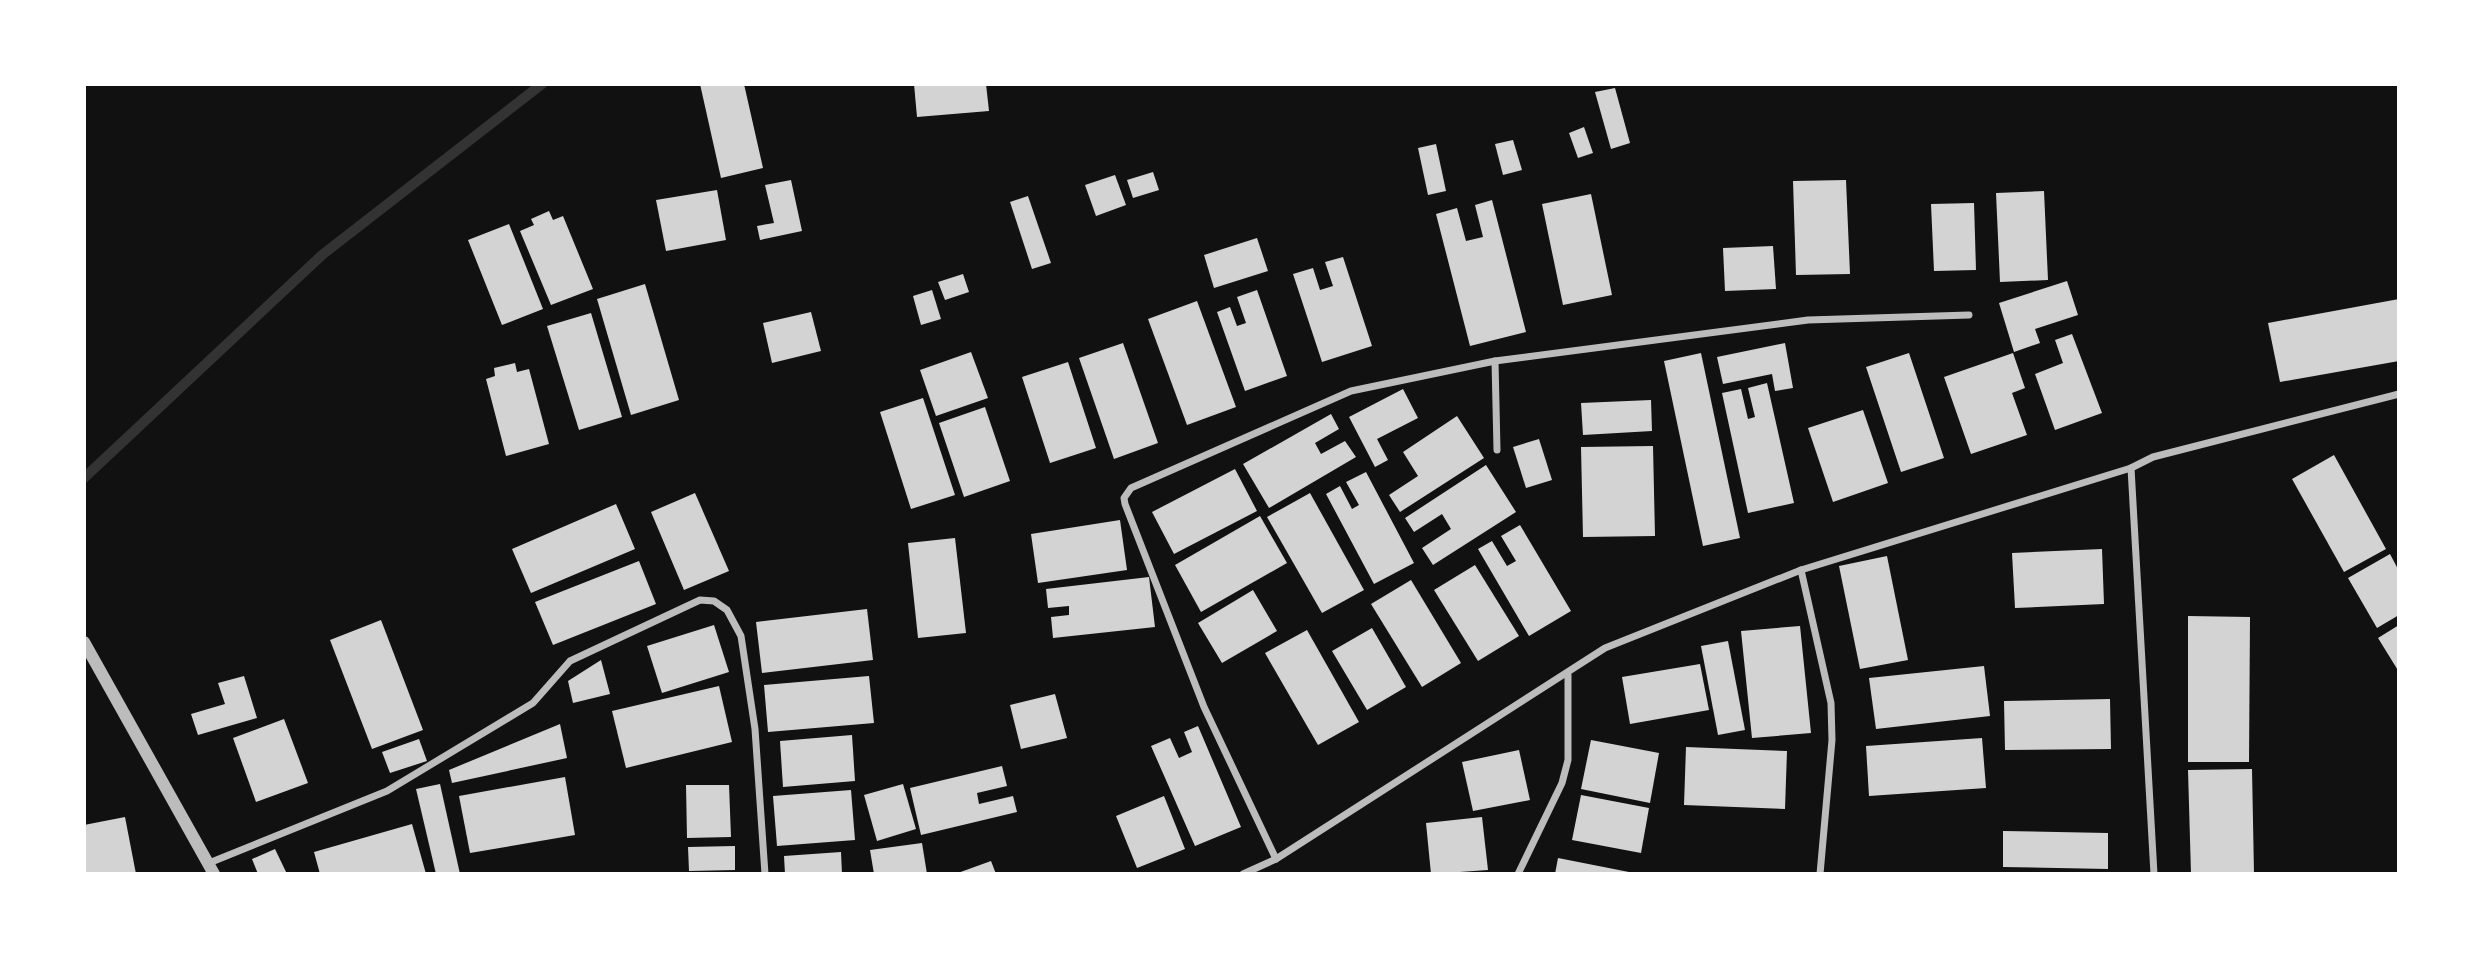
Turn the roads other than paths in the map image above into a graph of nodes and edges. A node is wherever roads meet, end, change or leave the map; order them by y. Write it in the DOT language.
graph roads {
  1 [pos="1969,315"];
  2 [pos="1495,361"];
  3 [pos="2399,394"];
  4 [pos="1497,450"];
  5 [pos="2132,468"];
  6 [pos="1801,570"];
  7 [pos="86,645"];
  8 [pos="1568,674"];
  9 [pos="1276,859"];
  10 [pos="211,868"];
  11 [pos="765,874"];
  12 [pos="1244,874"];
  13 [pos="1518,874"];
  14 [pos="1820,874"];
  15 [pos="2154,874"];
  1 -- 2 [label="street"];
  2 -- 4 [label="street"];
  2 -- 9 [label="street"];
  3 -- 5 [label="street"];
  5 -- 6 [label="street"];
  5 -- 15 [label="street"];
  6 -- 8 [label="street"];
  6 -- 14 [label="street"];
  7 -- 10 [label="street"];
  8 -- 9 [label="street"];
  8 -- 13 [label="street"];
  9 -- 12 [label="street"];
  10 -- 11 [label="street"];
}
